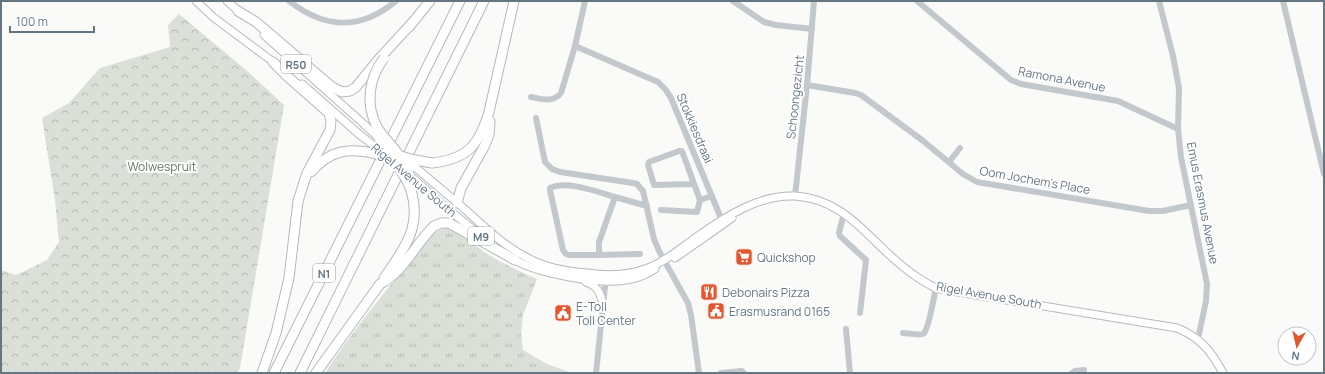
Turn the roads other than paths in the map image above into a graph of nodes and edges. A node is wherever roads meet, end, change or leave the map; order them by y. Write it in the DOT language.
graph roads {
  1 [pos="196,1"];
  2 [pos="227,1"];
  3 [pos="289,1"];
  4 [pos="396,1"];
  5 [pos="430,1"];
  6 [pos="460,1"];
  7 [pos="484,1"];
  8 [pos="514,1"];
  9 [pos="585,1"];
  10 [pos="733,1"];
  11 [pos="814,1"];
  12 [pos="1159,1"];
  13 [pos="1283,1"];
  14 [pos="919,2"];
  15 [pos="238,10"];
  16 [pos="412,23"];
  17 [pos="812,29"];
  18 [pos="575,46"];
  19 [pos="502,51"];
  20 [pos="273,62"];
  21 [pos="807,85"];
  22 [pos="531,97"];
  23 [pos="536,118"];
  24 [pos="1178,129"];
  25 [pos="379,138"];
  26 [pos="960,148"];
  27 [pos="376,151"];
  28 [pos="387,151"];
  29 [pos="396,159"];
  30 [pos="949,162"];
  31 [pos="404,165"];
  32 [pos="415,167"];
  33 [pos="1324,174"];
  34 [pos="410,176"];
  35 [pos="694,184"];
  36 [pos="712,196"];
  37 [pos="795,196"];
  38 [pos="615,197"];
  39 [pos="700,200"];
  40 [pos="457,203"];
  41 [pos="1192,205"];
  42 [pos="647,206"];
  43 [pos="449,210"];
  44 [pos="661,210"];
  45 [pos="844,213"];
  46 [pos="722,222"];
  47 [pos="295,225"];
  48 [pos="640,254"];
  49 [pos="600,255"];
  50 [pos="515,260"];
  51 [pos="664,262"];
  52 [pos="558,274"];
  53 [pos="606,278"];
  54 [pos="380,284"];
  55 [pos="936,288"];
  56 [pos="603,304"];
  57 [pos="860,312"];
  58 [pos="846,329"];
  59 [pos="903,333"];
  60 [pos="1198,339"];
  61 [pos="1084,370"];
  62 [pos="262,373"];
  63 [pos="274,373"];
  64 [pos="300,373"];
  65 [pos="316,373"];
  66 [pos="596,373"];
  67 [pos="699,373"];
  68 [pos="721,373"];
  69 [pos="744,373"];
  70 [pos="850,373"];
  71 [pos="1072,373"];
  72 [pos="1223,373"];
  1 -- 20 [label="main road, Rigel Avenue South / R50"];
  2 -- 15 [label="main road, Rigel Avenue South / R50"];
  3 -- 4 [label="street"];
  5 -- 16 [label="highway"];
  6 -- 63 [label="highway, N1"];
  7 -- 64 [label="highway, N1"];
  8 -- 19 [label="highway"];
  9 -- 18 [label="street"];
  10 -- 17 [label="street"];
  11 -- 17 [label="street, Schoongezicht"];
  12 -- 24 [label="street, Emus Erasmus Avenue"];
  13 -- 33 [label="street"];
  14 -- 24 [label="street, Ramona Avenue"];
  15 -- 16 [label="highway"];
  15 -- 25 [label="main road, Rigel Avenue South / R50, bridge"];
  16 -- 29 [label="highway, bridge"];
  17 -- 21 [label="street, Schoongezicht"];
  18 -- 22 [label="street"];
  18 -- 36 [label="street, Stokkiesdraai"];
  19 -- 29 [label="highway, bridge"];
  19 -- 40 [label="highway"];
  20 -- 27 [label="main road, Rigel Avenue South / R50, bridge"];
  20 -- 47 [label="highway"];
  21 -- 30 [label="street, Oom Jochem's Place"];
  21 -- 37 [label="street, Schoongezicht"];
  23 -- 42 [label="street"];
  24 -- 41 [label="street, Emus Erasmus Avenue"];
  25 -- 28 [label="highway, bridge"];
  25 -- 29 [label="main road, Rigel Avenue South / R50, bridge"];
  26 -- 30 [label="street"];
  27 -- 28 [label="highway, bridge"];
  27 -- 29 [label="highway, bridge"];
  27 -- 47 [label="highway"];
  28 -- 29 [label="highway, bridge"];
  29 -- 31 [label="highway, bridge"];
  29 -- 32 [label="main road, Rigel Avenue South / R50, bridge"];
  29 -- 34 [label="main road, Rigel Avenue South / R50, bridge"];
  29 -- 54 [label="highway, bridge"];
  30 -- 41 [label="street, Oom Jochem's Place"];
  31 -- 32 [label="highway, bridge"];
  31 -- 34 [label="highway, bridge"];
  32 -- 40 [label="main road, Rigel Avenue South / R50"];
  34 -- 43 [label="main road, Rigel Avenue South / R50"];
  35 -- 35 [label="street"];
  35 -- 39 [label="street"];
  36 -- 39 [label="street"];
  36 -- 46 [label="street, Stokkiesdraai"];
  37 -- 45 [label="main road, Rigel Avenue South / M9"];
  37 -- 46 [label="main road, Rigel Avenue South / M9"];
  38 -- 42 [label="street"];
  38 -- 49 [label="street"];
  38 -- 49 [label="street"];
  39 -- 44 [label="street"];
  40 -- 53 [label="main road, Rigel Avenue South / M9"];
  41 -- 60 [label="street, Emus Erasmus Avenue"];
  42 -- 51 [label="street"];
  43 -- 50 [label="main road, Rigel Avenue South / M9"];
  45 -- 55 [label="main road, Rigel Avenue South / M9"];
  45 -- 57 [label="street"];
  46 -- 51 [label="main road, Rigel Avenue South / M9"];
  47 -- 62 [label="highway"];
  48 -- 49 [label="street"];
  50 -- 52 [label="main road, Rigel Avenue South / M9"];
  50 -- 54 [label="highway"];
  51 -- 53 [label="main road, Rigel Avenue South / M9"];
  51 -- 67 [label="street"];
  52 -- 53 [label="main road, Rigel Avenue South / M9"];
  52 -- 56 [label="main road"];
  53 -- 56 [label="street"];
  54 -- 65 [label="highway"];
  55 -- 59 [label="street"];
  55 -- 60 [label="main road, Rigel Avenue South / M9"];
  56 -- 66 [label="street"];
  58 -- 70 [label="street"];
  60 -- 72 [label="main road, Rigel Avenue South / M9"];
  61 -- 71 [label="street"];
  68 -- 69 [label="street"];
}
